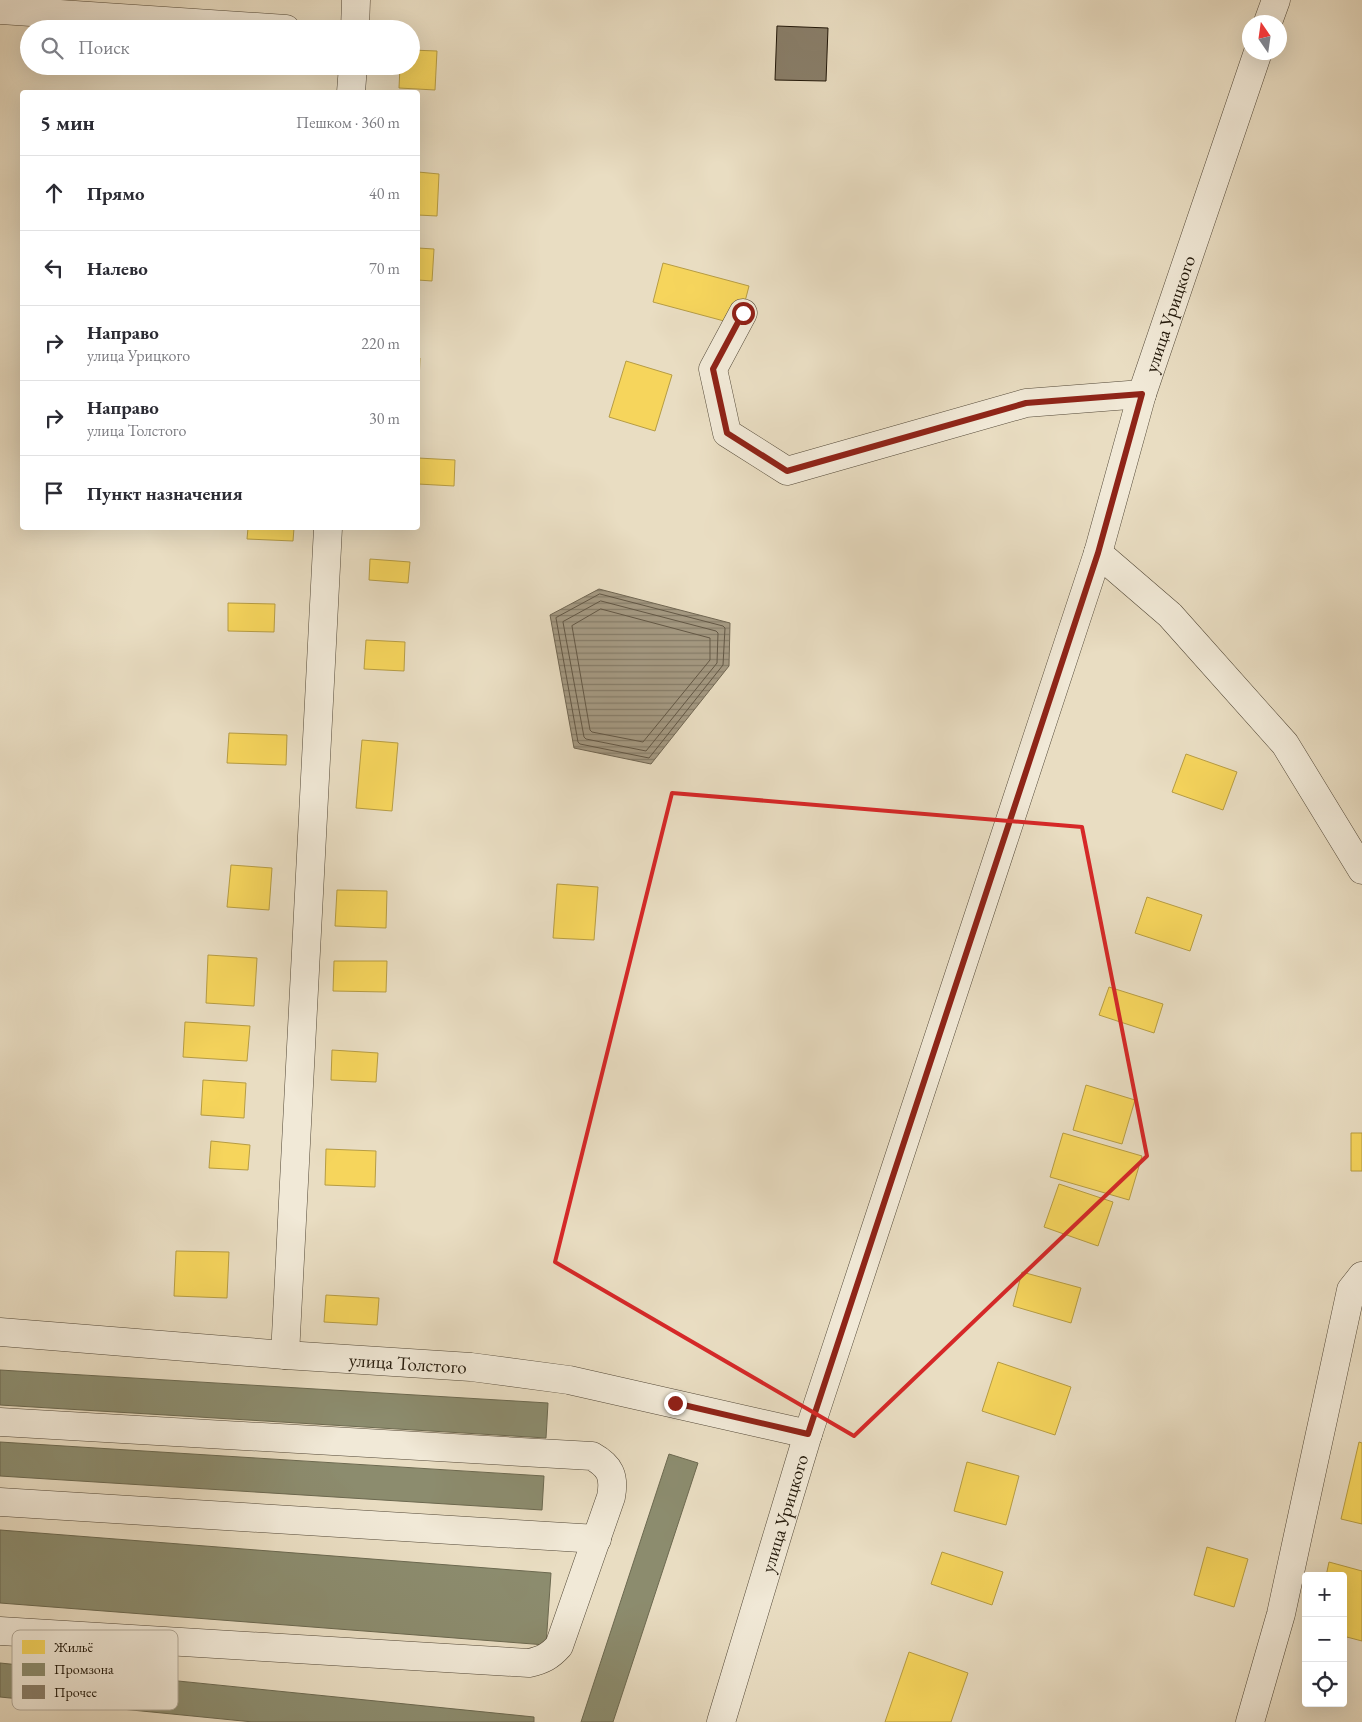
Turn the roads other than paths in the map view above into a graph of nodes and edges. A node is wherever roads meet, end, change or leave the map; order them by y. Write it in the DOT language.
graph roads {
  1 [pos="356,0"];
  2 [pos="1276,0"];
  3 [pos="0,10"];
  4 [pos="1271,15"];
  5 [pos="151,20"];
  6 [pos="355,20"];
  7 [pos="1255,60"];
  8 [pos="352,75"];
  9 [pos="351,90"];
  10 [pos="743,313"];
  11 [pos="1142,394"];
  12 [pos="328,530"];
  13 [pos="1098,553"];
  14 [pos="1362,870"];
  15 [pos="1362,1276"];
  16 [pos="0,1332"];
  17 [pos="284,1355"];
  18 [pos="0,1422"];
  19 [pos="808,1434"];
  20 [pos="0,1502"];
  21 [pos="597,1539"];
  22 [pos="178,1642"];
  23 [pos="721,1722"];
  24 [pos="1250,1722"];
  1 -- 6 [label="street"];
  2 -- 4 [label="street"];
  3 -- 5 [label="street"];
  7 -- 11 [label="street, улица Урицкого"];
  8 -- 9 [label="street"];
  10 -- 11 [label="street"];
  11 -- 13 [label="street, улица Урицкого"];
  12 -- 17 [label="street"];
  13 -- 14 [label="street"];
  13 -- 19 [label="street, улица Урицкого"];
  15 -- 24 [label="street"];
  16 -- 17 [label="street, улица Толстого"];
  17 -- 19 [label="street, улица Толстого"];
  18 -- 21 [label="street"];
  19 -- 23 [label="street, улица Урицкого"];
  20 -- 21 [label="street"];
  21 -- 22 [label="street"];
}
